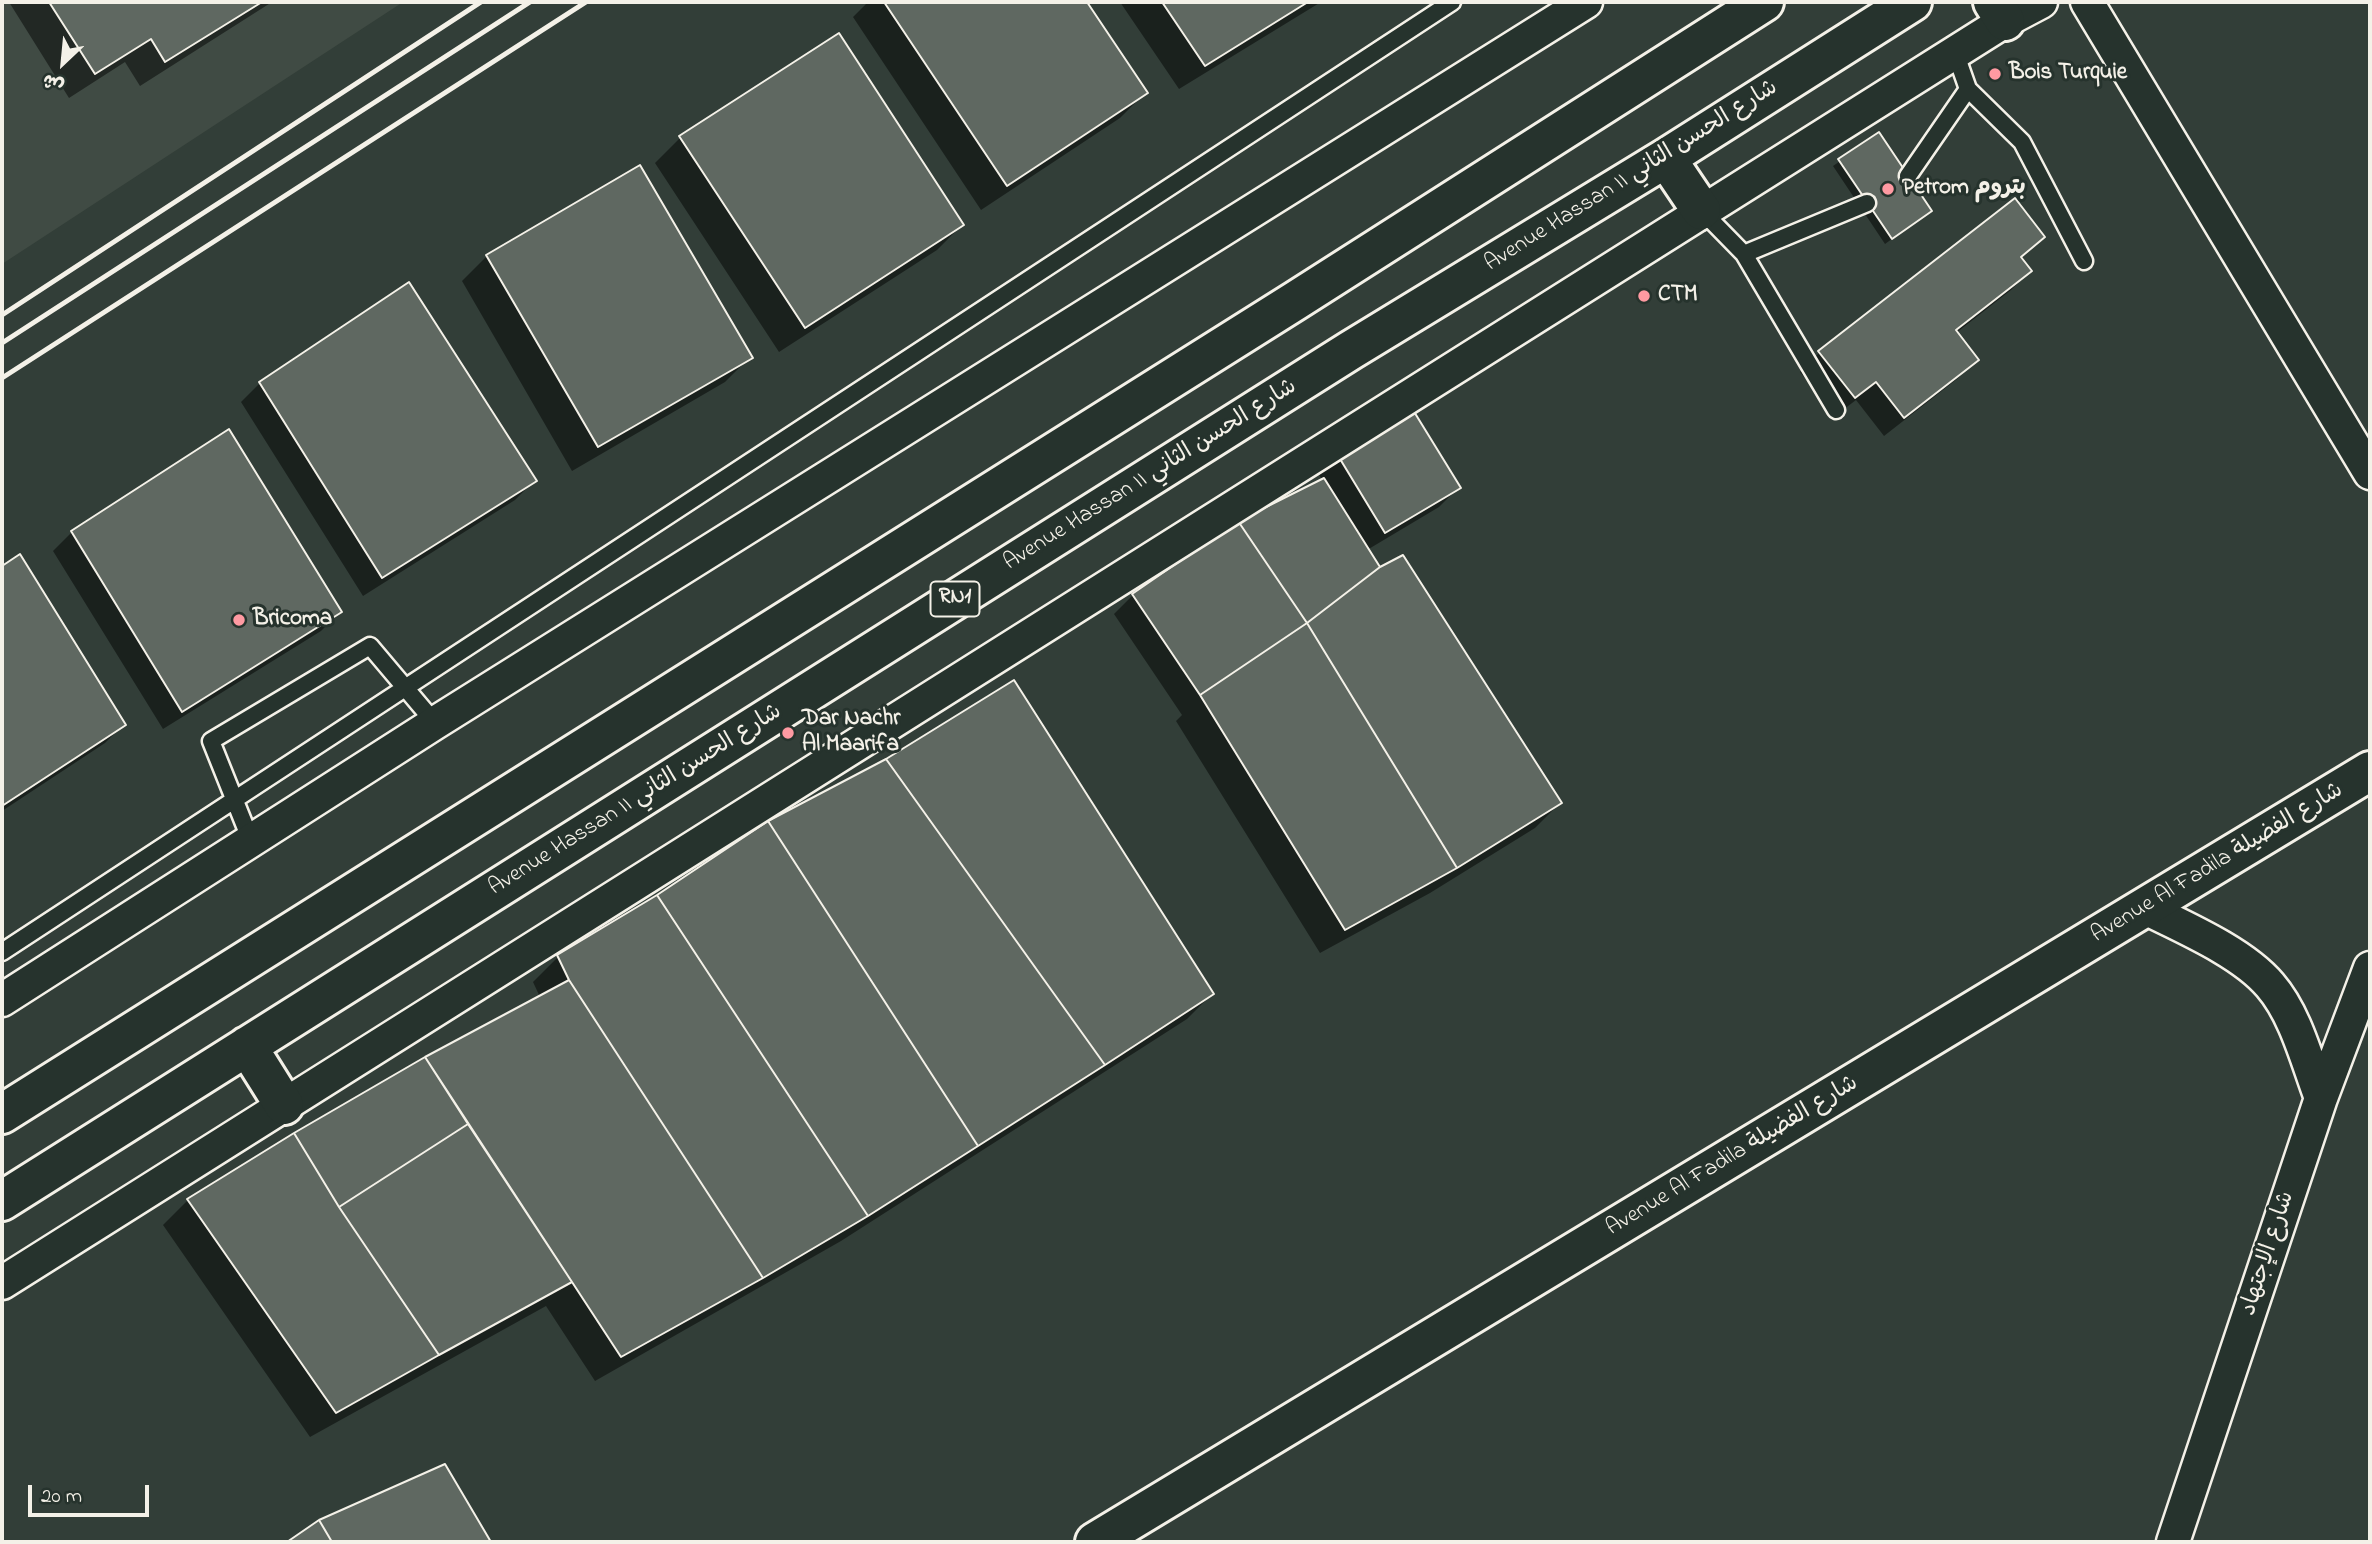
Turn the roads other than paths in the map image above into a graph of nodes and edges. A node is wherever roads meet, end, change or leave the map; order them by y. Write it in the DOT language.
graph roads {
  1 [pos="1452,2"];
  2 [pos="1586,2"];
  3 [pos="1764,2"];
  4 [pos="1912,2"];
  5 [pos="2041,2"];
  6 [pos="2087,2"];
  7 [pos="1999,11"];
  8 [pos="1955,52"];
  9 [pos="1968,89"];
  10 [pos="1666,158"];
  11 [pos="1908,176"];
  12 [pos="1867,203"];
  13 [pos="1701,210"];
  14 [pos="1744,254"];
  15 [pos="2084,261"];
  16 [pos="1836,410"];
  17 [pos="2370,473"];
  18 [pos="405,688"];
  19 [pos="435,723"];
  20 [pos="2370,771"];
  21 [pos="234,800"];
  22 [pos="251,841"];
  23 [pos="2145,908"];
  24 [pos="2,952"];
  25 [pos="2370,968"];
  26 [pos="2,1000"];
  27 [pos="247,1046"];
  28 [pos="2320,1098"];
  29 [pos="284,1105"];
  30 [pos="2,1114"];
  31 [pos="2,1201"];
  32 [pos="2,1283"];
  33 [pos="1095,1542"];
  34 [pos="2173,1542"];
  1 -- 18 [label="lane"];
  2 -- 19 [label="street"];
  3 -- 30 [label="main road"];
  4 -- 10 [label="main road, Avenue Hassan II شارع الحسن الثاني / RN1"];
  5 -- 7 [label="street"];
  6 -- 17 [label="street"];
  7 -- 8 [label="street"];
  8 -- 9 [label="lane"];
  8 -- 13 [label="street"];
  9 -- 11 [label="lane"];
  9 -- 15 [label="lane"];
  10 -- 13 [label="main road"];
  10 -- 27 [label="main road, Avenue Hassan II شارع الحسن الثاني / RN1"];
  12 -- 14 [label="lane"];
  13 -- 14 [label="lane"];
  13 -- 29 [label="street"];
  14 -- 16 [label="lane"];
  18 -- 19 [label="lane"];
  18 -- 21 [label="lane"];
  18 -- 21 [label="lane"];
  19 -- 22 [label="street"];
  20 -- 23 [label="main road, Avenue Al Fadila شارع الفضيلة"];
  21 -- 22 [label="lane"];
  21 -- 24 [label="lane"];
  22 -- 26 [label="street"];
  23 -- 28 [label="street"];
  23 -- 33 [label="main road, Avenue Al Fadila شارع الفضيلة"];
  25 -- 28 [label="street, شارع الإجتهاد"];
  27 -- 29 [label="main road"];
  27 -- 31 [label="main road, Avenue Hassan II شارع الحسن الثاني / RN1"];
  28 -- 34 [label="street, شارع الإجتهاد"];
  29 -- 32 [label="street"];
}
